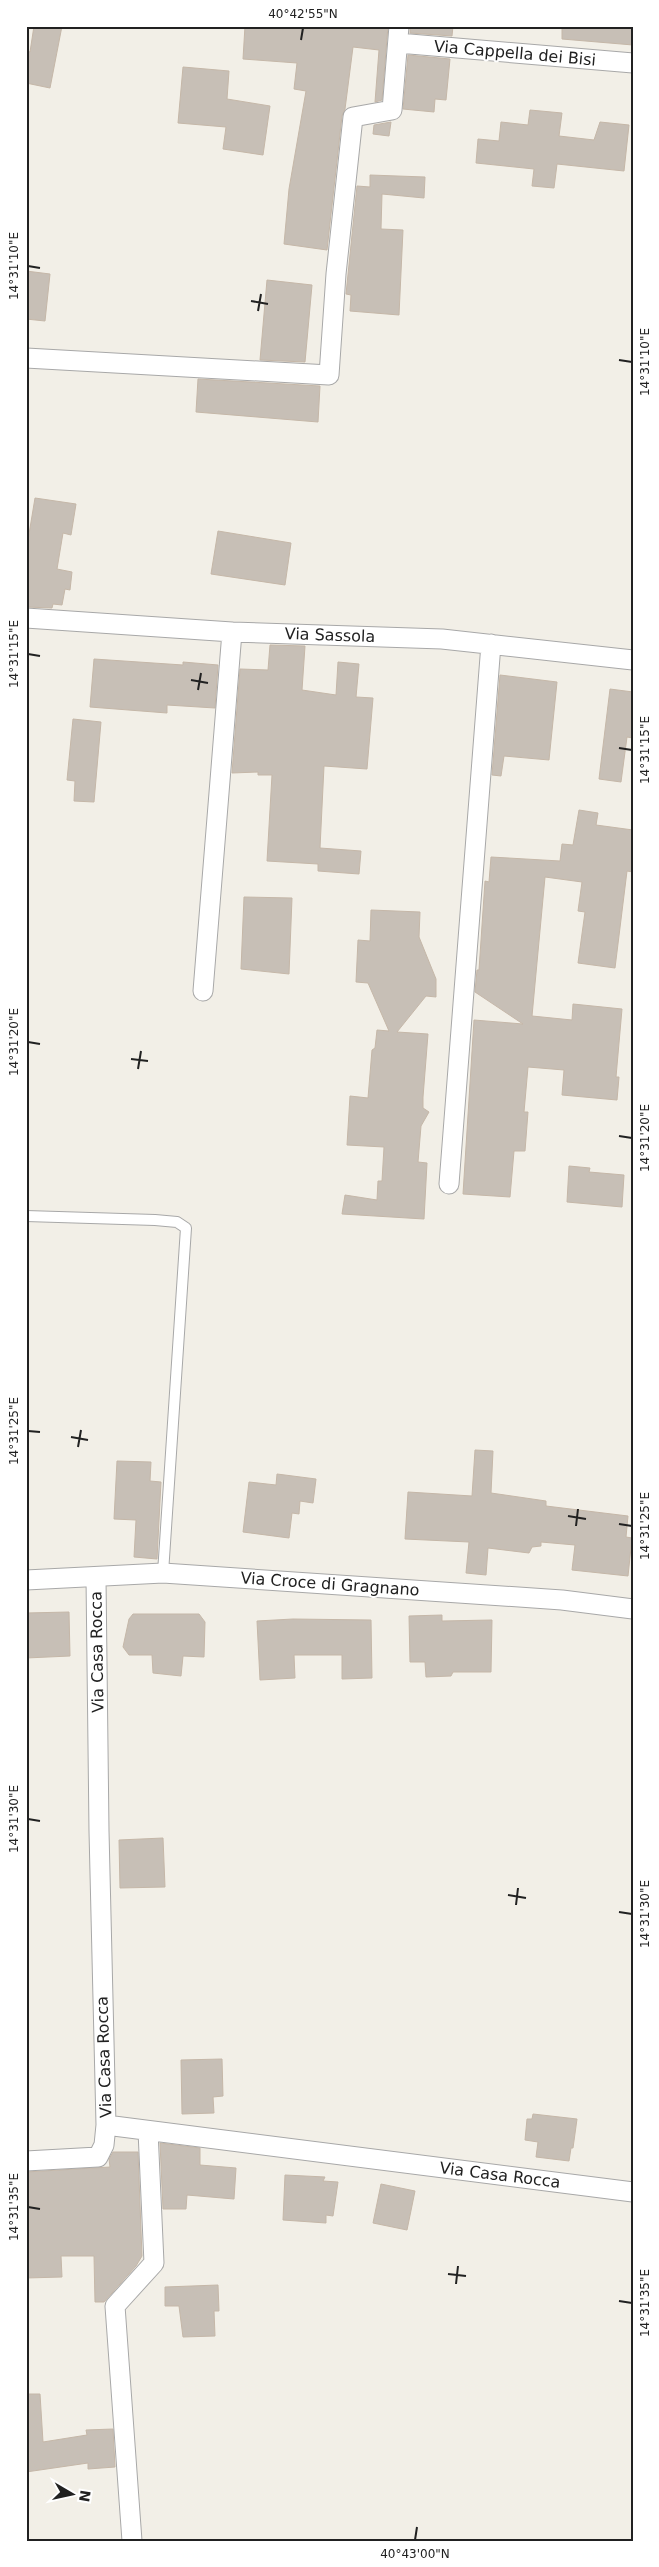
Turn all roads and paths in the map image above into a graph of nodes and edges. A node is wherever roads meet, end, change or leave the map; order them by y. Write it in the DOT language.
graph roads {
  1 [pos="399,34"];
  2 [pos="633,62"];
  3 [pos="26,358"];
  4 [pos="26,618"];
  5 [pos="232,632"];
  6 [pos="491,644"];
  7 [pos="633,660"];
  8 [pos="203,990"];
  9 [pos="449,1184"];
  10 [pos="26,1216"];
  11 [pos="162,1573"];
  12 [pos="96,1578"];
  13 [pos="26,1580"];
  14 [pos="633,1609"];
  15 [pos="106,2125"];
  16 [pos="148,2131"];
  17 [pos="26,2161"];
  18 [pos="633,2192"];
  19 [pos="132,2541"];
  1 -- 2 [label="street, Via Cappella dei Bisi"];
  1 -- 3 [label="street"];
  4 -- 5 [label="street, Via Sassola"];
  5 -- 6 [label="street, Via Sassola"];
  5 -- 8 [label="street"];
  6 -- 7 [label="street, Via Sassola"];
  6 -- 9 [label="street"];
  10 -- 11 [label="lane"];
  11 -- 12 [label="street, Via Croce di Gragnano"];
  11 -- 14 [label="street, Via Croce di Gragnano"];
  12 -- 13 [label="street, Via Croce di Gragnano"];
  12 -- 15 [label="street, Via Casa Rocca"];
  15 -- 16 [label="street, Via Casa Rocca"];
  15 -- 17 [label="street"];
  16 -- 18 [label="street, Via Casa Rocca"];
  16 -- 19 [label="street"];
}
